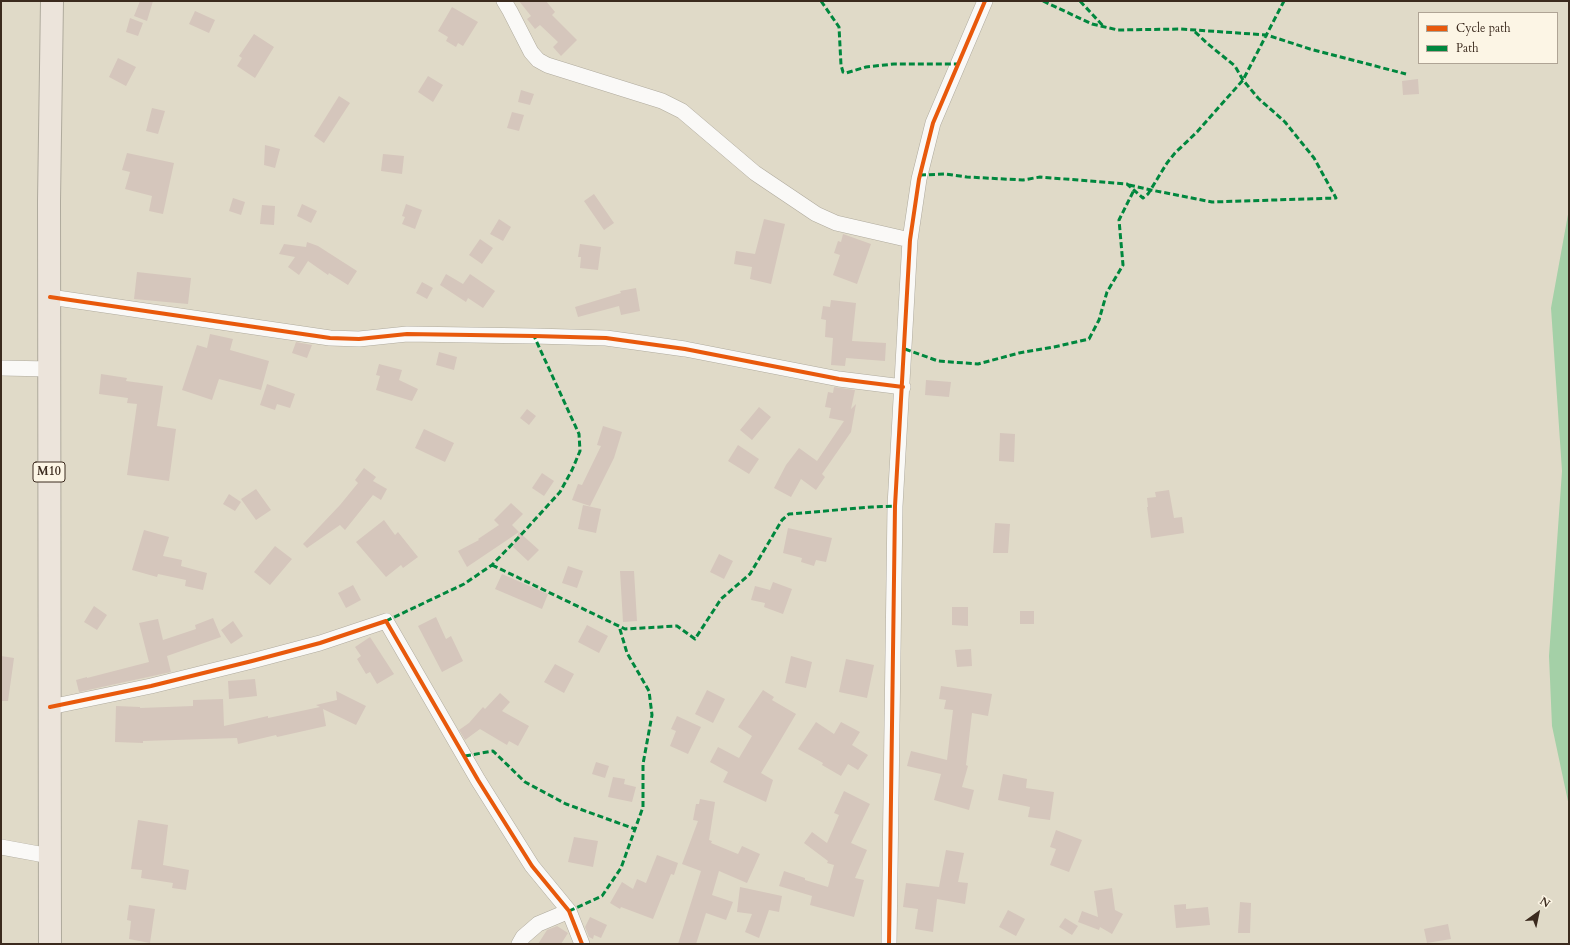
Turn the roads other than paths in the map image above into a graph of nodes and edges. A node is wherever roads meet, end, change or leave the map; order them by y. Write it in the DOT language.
graph roads {
  1 [pos="52,1"];
  2 [pos="504,1"];
  3 [pos="985,1"];
  4 [pos="910,240"];
  5 [pos="50,297"];
  6 [pos="1,368"];
  7 [pos="50,369"];
  8 [pos="903,387"];
  9 [pos="50,707"];
  10 [pos="1,847"];
  11 [pos="50,856"];
  12 [pos="569,911"];
  13 [pos="50,944"];
  14 [pos="518,944"];
  15 [pos="582,944"];
  16 [pos="890,944"];
  1 -- 5 [label="highway, M10"];
  2 -- 4 [label="street"];
  3 -- 4 [label="street"];
  4 -- 8 [label="street"];
  5 -- 7 [label="highway, M10"];
  5 -- 8 [label="street"];
  6 -- 7 [label="street"];
  7 -- 9 [label="highway, M10"];
  8 -- 16 [label="street"];
  9 -- 11 [label="highway, M10"];
  9 -- 12 [label="street"];
  10 -- 11 [label="street"];
  11 -- 13 [label="highway, M10"];
  12 -- 14 [label="street"];
  12 -- 15 [label="street"];
}
